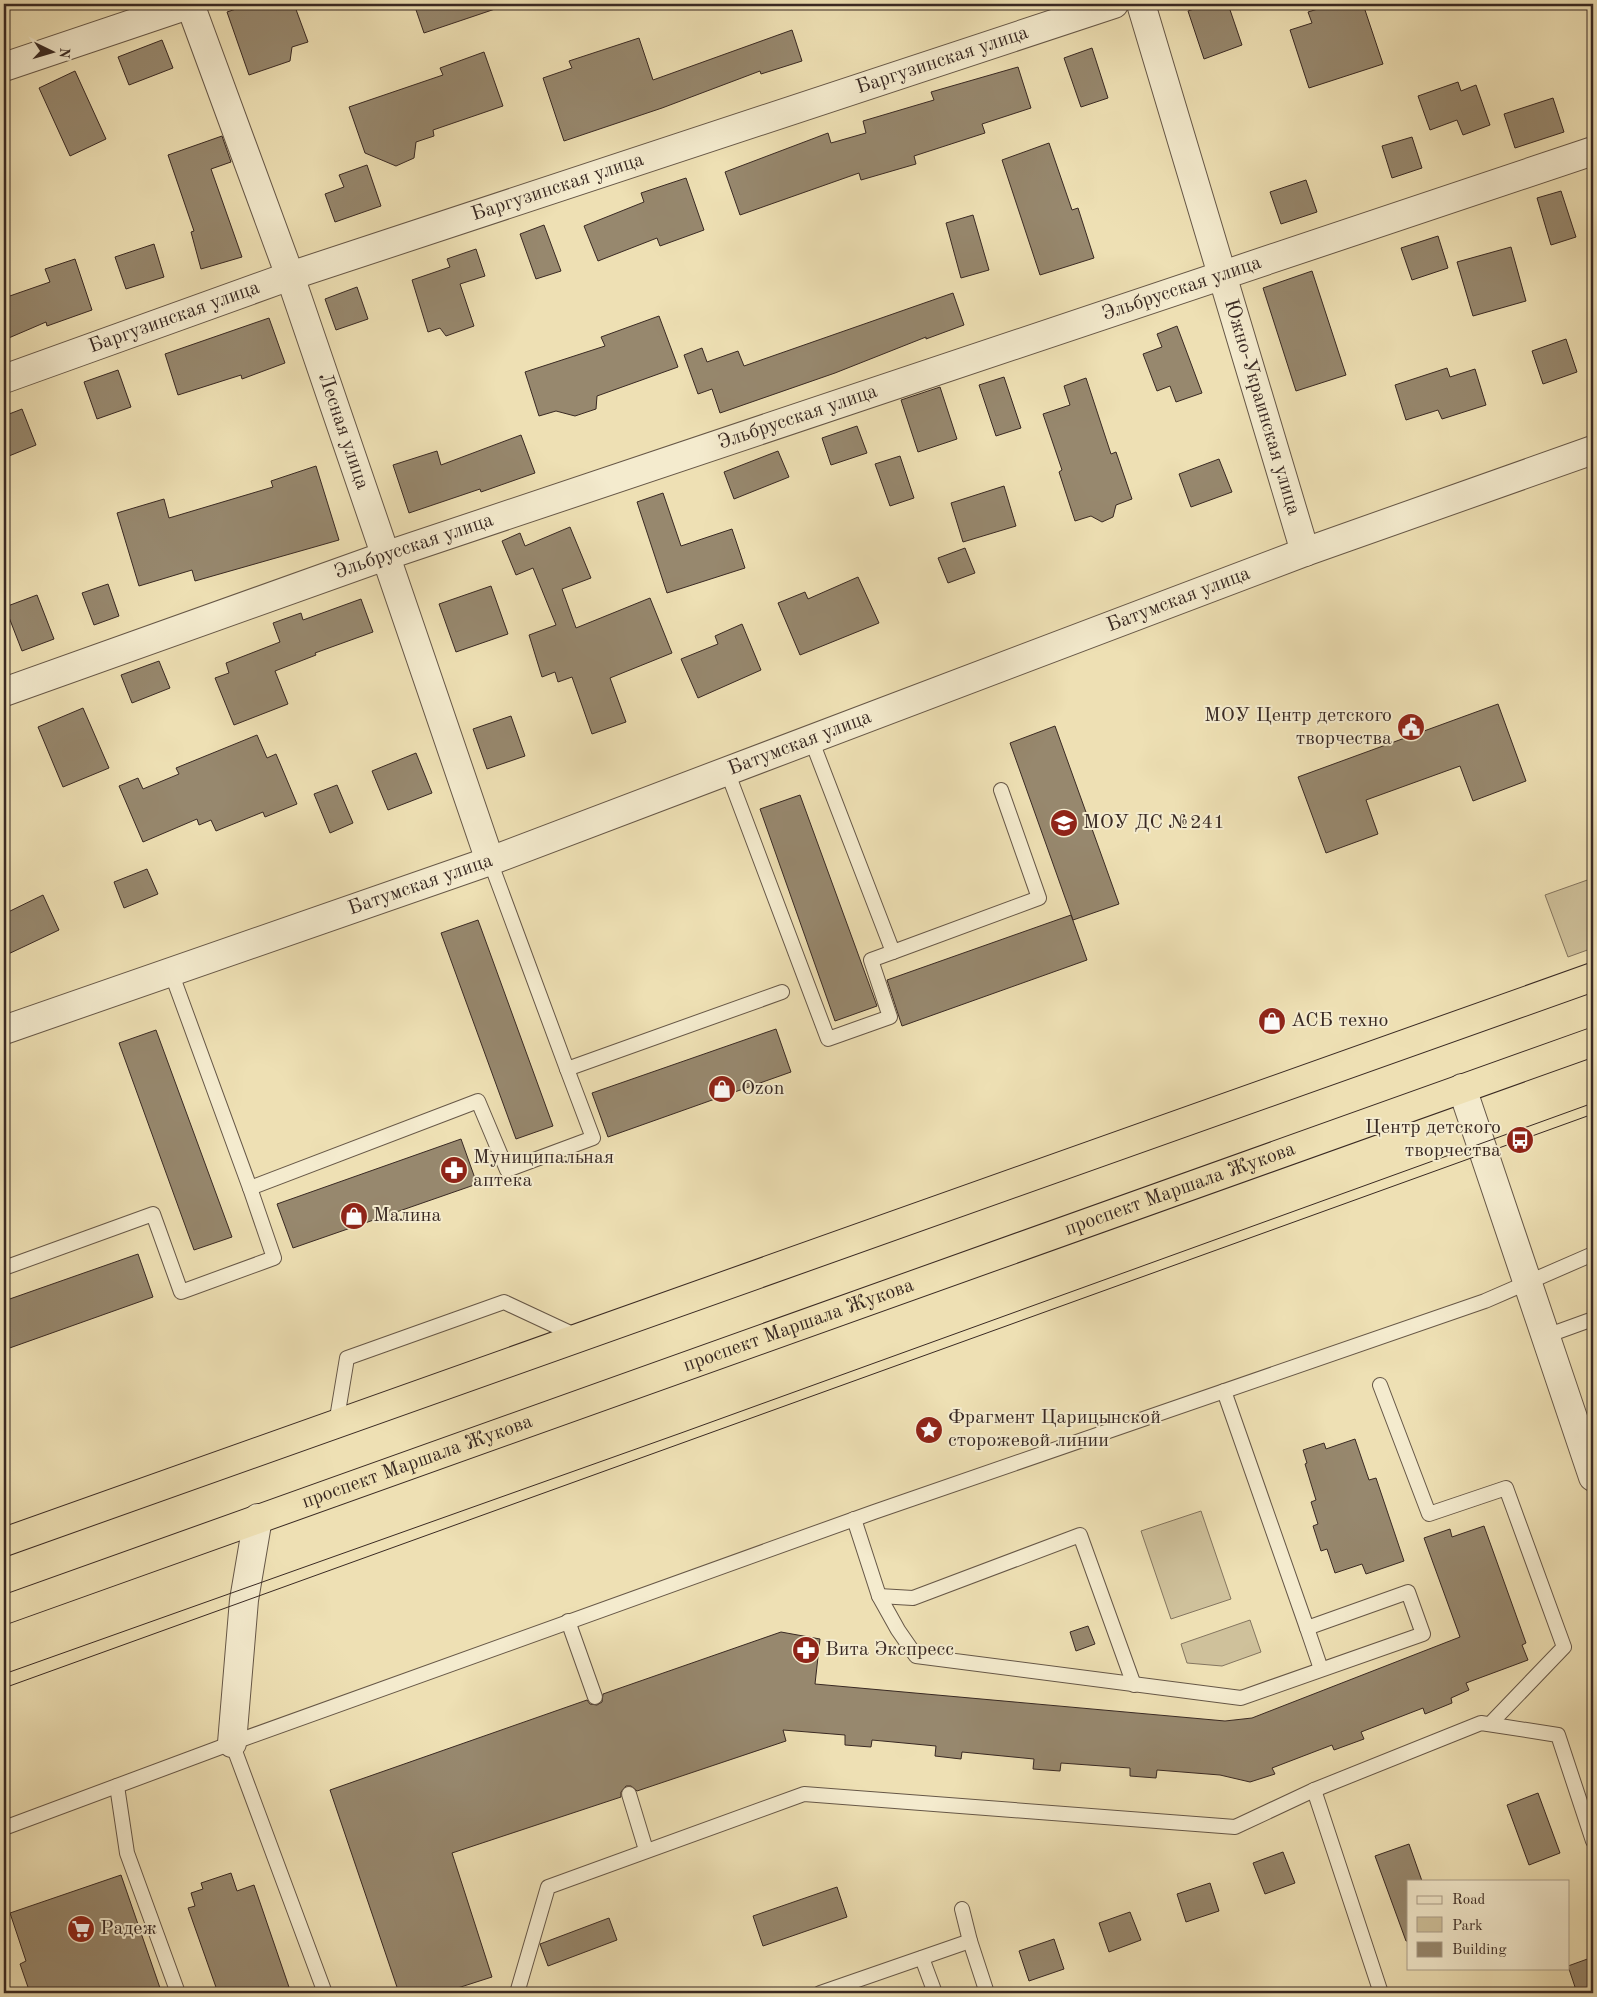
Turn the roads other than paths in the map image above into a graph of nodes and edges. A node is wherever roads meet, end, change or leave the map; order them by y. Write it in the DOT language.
graph roads {
  1 [pos="190,4"];
  2 [pos="1114,4"];
  3 [pos="1141,4"];
  4 [pos="4,67"];
  5 [pos="1593,150"];
  6 [pos="1222,275"];
  7 [pos="290,276"];
  8 [pos="4,379"];
  9 [pos="1593,450"];
  10 [pos="1304,552"];
  11 [pos="385,556"];
  12 [pos="4,692"];
  13 [pos="812,739"];
  14 [pos="727,771"];
  15 [pos="1001,790"];
  16 [pos="490,861"];
  17 [pos="893,952"];
  18 [pos="171,972"];
  19 [pos="1593,977"];
  20 [pos="782,992"];
  21 [pos="4,1030"];
  22 [pos="1593,1042"];
  23 [pos="567,1069"];
  24 [pos="1462,1088"];
  25 [pos="250,1188"];
  26 [pos="1593,1254"];
  27 [pos="4,1268"];
  28 [pos="1527,1282"];
  29 [pos="1593,1319"];
  30 [pos="1546,1336"];
  31 [pos="579,1338"];
  32 [pos="1380,1385"];
  33 [pos="1224,1391"];
  34 [pos="336,1424"];
  35 [pos="1593,1477"];
  36 [pos="258,1518"];
  37 [pos="854,1519"];
  38 [pos="4,1542"];
  39 [pos="879,1596"];
  40 [pos="4,1610"];
  41 [pos="568,1622"];
  42 [pos="1307,1628"];
  43 [pos="1321,1669"];
  44 [pos="1134,1685"];
  45 [pos="595,1697"];
  46 [pos="1490,1724"];
  47 [pos="232,1743"];
  48 [pos="117,1786"];
  49 [pos="1314,1790"];
  50 [pos="630,1794"];
  51 [pos="4,1828"];
  52 [pos="1593,1841"];
  53 [pos="646,1850"];
  54 [pos="962,1909"];
  55 [pos="970,1941"];
  56 [pos="922,1958"];
  57 [pos="178,1993"];
  58 [pos="325,1993"];
  59 [pos="517,1993"];
  60 [pos="820,1993"];
  61 [pos="934,1993"];
  62 [pos="987,1993"];
  63 [pos="1381,1993"];
  1 -- 4 [label="street"];
  1 -- 7 [label="street, Лесная улица"];
  2 -- 7 [label="street, Баргузинская улица"];
  3 -- 6 [label="street, Южно-Украинская улица"];
  5 -- 6 [label="street, Эльбрусская улица"];
  6 -- 10 [label="street, Южно-Украинская улица"];
  6 -- 11 [label="street, Эльбрусская улица"];
  7 -- 8 [label="street, Баргузинская улица"];
  7 -- 11 [label="street, Лесная улица"];
  9 -- 10 [label="street, Батумская улица"];
  10 -- 13 [label="street, Батумская улица"];
  11 -- 12 [label="street, Эльбрусская улица"];
  11 -- 16 [label="street, Лесная улица"];
  13 -- 14 [label="street, Батумская улица"];
  13 -- 17 [label="lane"];
  14 -- 16 [label="street, Батумская улица"];
  14 -- 17 [label="lane"];
  15 -- 17 [label="lane"];
  16 -- 18 [label="street, Батумская улица"];
  16 -- 23 [label="lane"];
  18 -- 21 [label="street, Батумская улица"];
  18 -- 25 [label="lane"];
  19 -- 31 [label="highway"];
  20 -- 23 [label="lane"];
  22 -- 24 [label="highway, проспект Маршала Жукова"];
  23 -- 25 [label="lane"];
  24 -- 28 [label="street"];
  24 -- 36 [label="highway, проспект Маршала Жукова"];
  25 -- 27 [label="lane"];
  26 -- 28 [label="lane"];
  28 -- 30 [label="street"];
  28 -- 33 [label="lane"];
  29 -- 30 [label="lane"];
  30 -- 35 [label="street"];
  31 -- 34 [label="highway"];
  31 -- 34 [label="lane"];
  32 -- 46 [label="lane"];
  33 -- 37 [label="lane"];
  33 -- 42 [label="lane"];
  34 -- 38 [label="highway"];
  36 -- 40 [label="highway, проспект Маршала Жукова"];
  36 -- 47 [label="street"];
  37 -- 39 [label="lane"];
  37 -- 41 [label="lane"];
  39 -- 44 [label="lane"];
  39 -- 44 [label="lane"];
  41 -- 45 [label="lane"];
  41 -- 47 [label="lane"];
  42 -- 43 [label="lane"];
  42 -- 43 [label="lane"];
  43 -- 44 [label="lane"];
  46 -- 49 [label="lane"];
  46 -- 52 [label="lane"];
  47 -- 48 [label="lane"];
  47 -- 58 [label="lane"];
  48 -- 51 [label="lane"];
  48 -- 57 [label="lane"];
  49 -- 53 [label="lane"];
  49 -- 63 [label="lane"];
  50 -- 53 [label="lane"];
  53 -- 59 [label="lane"];
  54 -- 55 [label="lane"];
  55 -- 56 [label="lane"];
  55 -- 62 [label="lane"];
  56 -- 60 [label="lane"];
  56 -- 61 [label="lane"];
}
